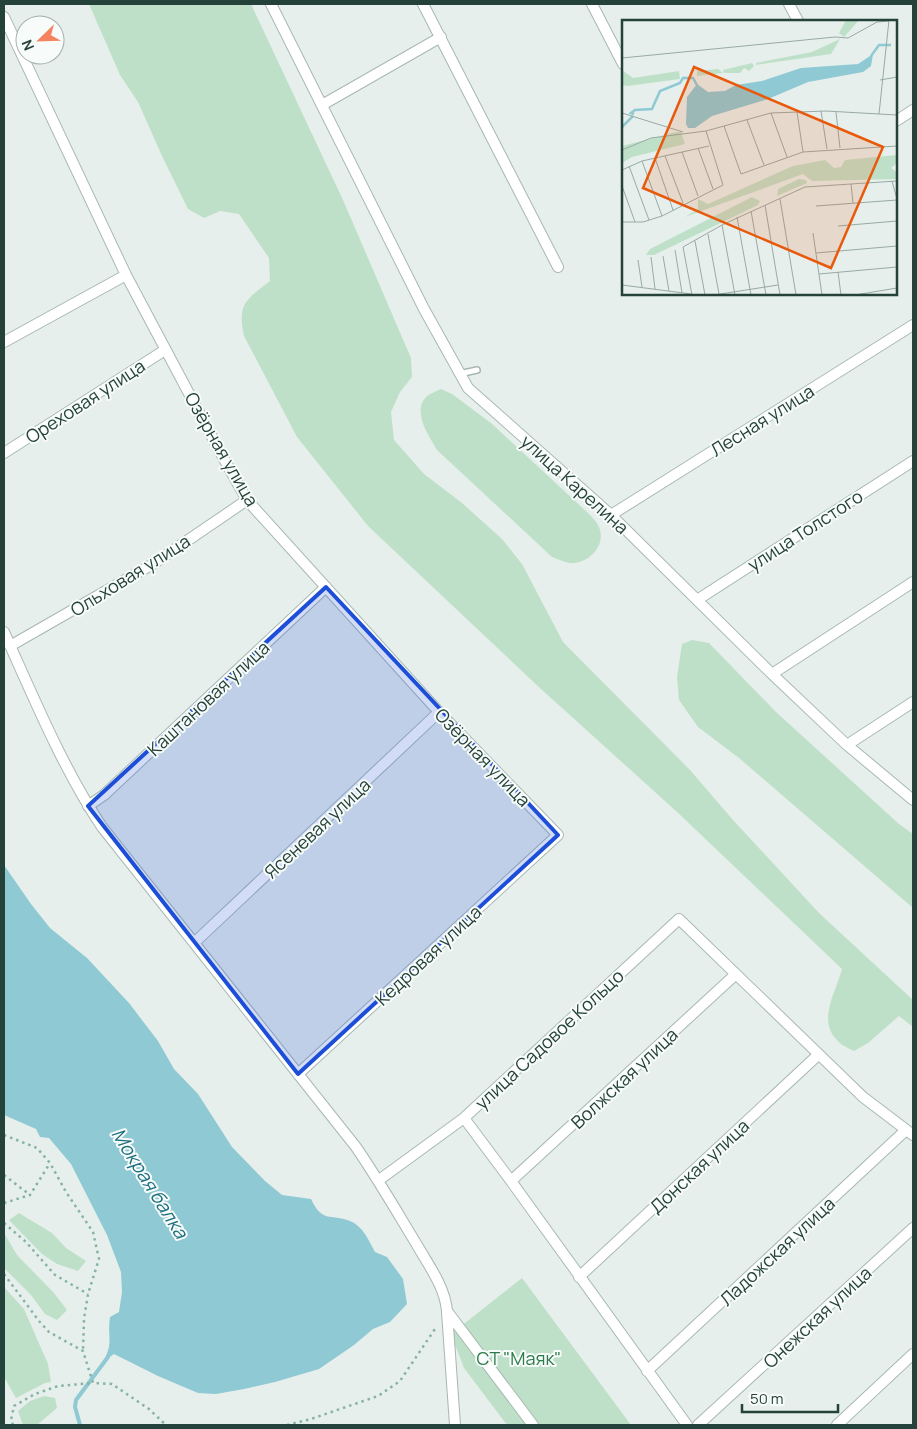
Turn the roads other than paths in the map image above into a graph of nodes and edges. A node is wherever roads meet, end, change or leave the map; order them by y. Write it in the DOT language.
graph roads {
  1 [pos="271,4"];
  2 [pos="423,4"];
  3 [pos="592,4"];
  4 [pos="789,4"];
  5 [pos="4,17"];
  6 [pos="797,20"];
  7 [pos="441,37"];
  8 [pos="622,62"];
  9 [pos="322,105"];
  10 [pos="913,110"];
  11 [pos="897,120"];
  12 [pos="558,267"];
  13 [pos="126,274"];
  14 [pos="913,325"];
  15 [pos="4,342"];
  16 [pos="165,350"];
  17 [pos="477,370"];
  18 [pos="459,374"];
  19 [pos="4,453"];
  20 [pos="913,461"];
  21 [pos="248,500"];
  22 [pos="611,515"];
  23 [pos="913,582"];
  24 [pos="326,587"];
  25 [pos="697,600"];
  26 [pos="4,632"];
  27 [pos="10,646"];
  28 [pos="772,674"];
  29 [pos="913,702"];
  30 [pos="439,712"];
  31 [pos="847,745"];
  32 [pos="913,800"];
  33 [pos="88,806"];
  34 [pos="558,835"];
  35 [pos="194,943"];
  36 [pos="736,974"];
  37 [pos="818,1055"];
  38 [pos="298,1074"];
  39 [pos="464,1118"];
  40 [pos="910,1133"];
  41 [pos="379,1180"];
  42 [pos="511,1181"];
  43 [pos="913,1228"];
  44 [pos="579,1277"];
  45 [pos="447,1311"];
  46 [pos="913,1354"];
  47 [pos="648,1371"];
  48 [pos="455,1425"];
  49 [pos="533,1425"];
  50 [pos="687,1425"];
  51 [pos="698,1425"];
  52 [pos="837,1425"];
  1 -- 9 [label="street, улица Карелина"];
  2 -- 7 [label="street"];
  3 -- 8 [label="street"];
  4 -- 6 [label="street"];
  5 -- 13 [label="street, Озёрная улица"];
  7 -- 9 [label="street"];
  7 -- 12 [label="street"];
  9 -- 18 [label="street, улица Карелина"];
  10 -- 11 [label="street"];
  13 -- 15 [label="street"];
  13 -- 16 [label="street, Озёрная улица"];
  14 -- 22 [label="street, Лесная улица"];
  16 -- 19 [label="street, Ореховая улица"];
  16 -- 21 [label="street, Озёрная улица"];
  17 -- 18 [label="lane"];
  18 -- 22 [label="street, улица Карелина"];
  20 -- 25 [label="street, улица Толстого"];
  21 -- 24 [label="street, Озёрная улица"];
  21 -- 27 [label="street, Ольховая улица"];
  22 -- 25 [label="street, улица Карелина"];
  23 -- 28 [label="street"];
  24 -- 30 [label="street, Озёрная улица"];
  24 -- 33 [label="street, Каштановая улица"];
  25 -- 28 [label="street, улица Карелина"];
  26 -- 27 [label="street"];
  27 -- 33 [label="street"];
  28 -- 31 [label="street, улица Карелина"];
  29 -- 31 [label="street"];
  30 -- 34 [label="street, Озёрная улица"];
  30 -- 35 [label="street, Ясеневая улица"];
  31 -- 32 [label="street, улица Карелина"];
  33 -- 35 [label="street"];
  34 -- 38 [label="street, Кедровая улица"];
  35 -- 38 [label="street"];
  36 -- 37 [label="street, улица Садовое Кольцо"];
  36 -- 39 [label="street, улица Садовое Кольцо"];
  36 -- 42 [label="street, Волжская улица"];
  37 -- 40 [label="street, улица Садовое Кольцо"];
  37 -- 44 [label="street, Донская улица"];
  38 -- 41 [label="street"];
  39 -- 41 [label="street"];
  39 -- 42 [label="street, улица Садовое Кольцо"];
  40 -- 47 [label="street, Ладожская улица"];
  41 -- 45 [label="street"];
  42 -- 44 [label="street, улица Садовое Кольцо"];
  43 -- 51 [label="street, Онежская улица"];
  44 -- 47 [label="street, улица Садовое Кольцо"];
  45 -- 48 [label="street"];
  45 -- 49 [label="street"];
  46 -- 52 [label="street"];
  47 -- 50 [label="street, улица Садовое Кольцо"];
}
